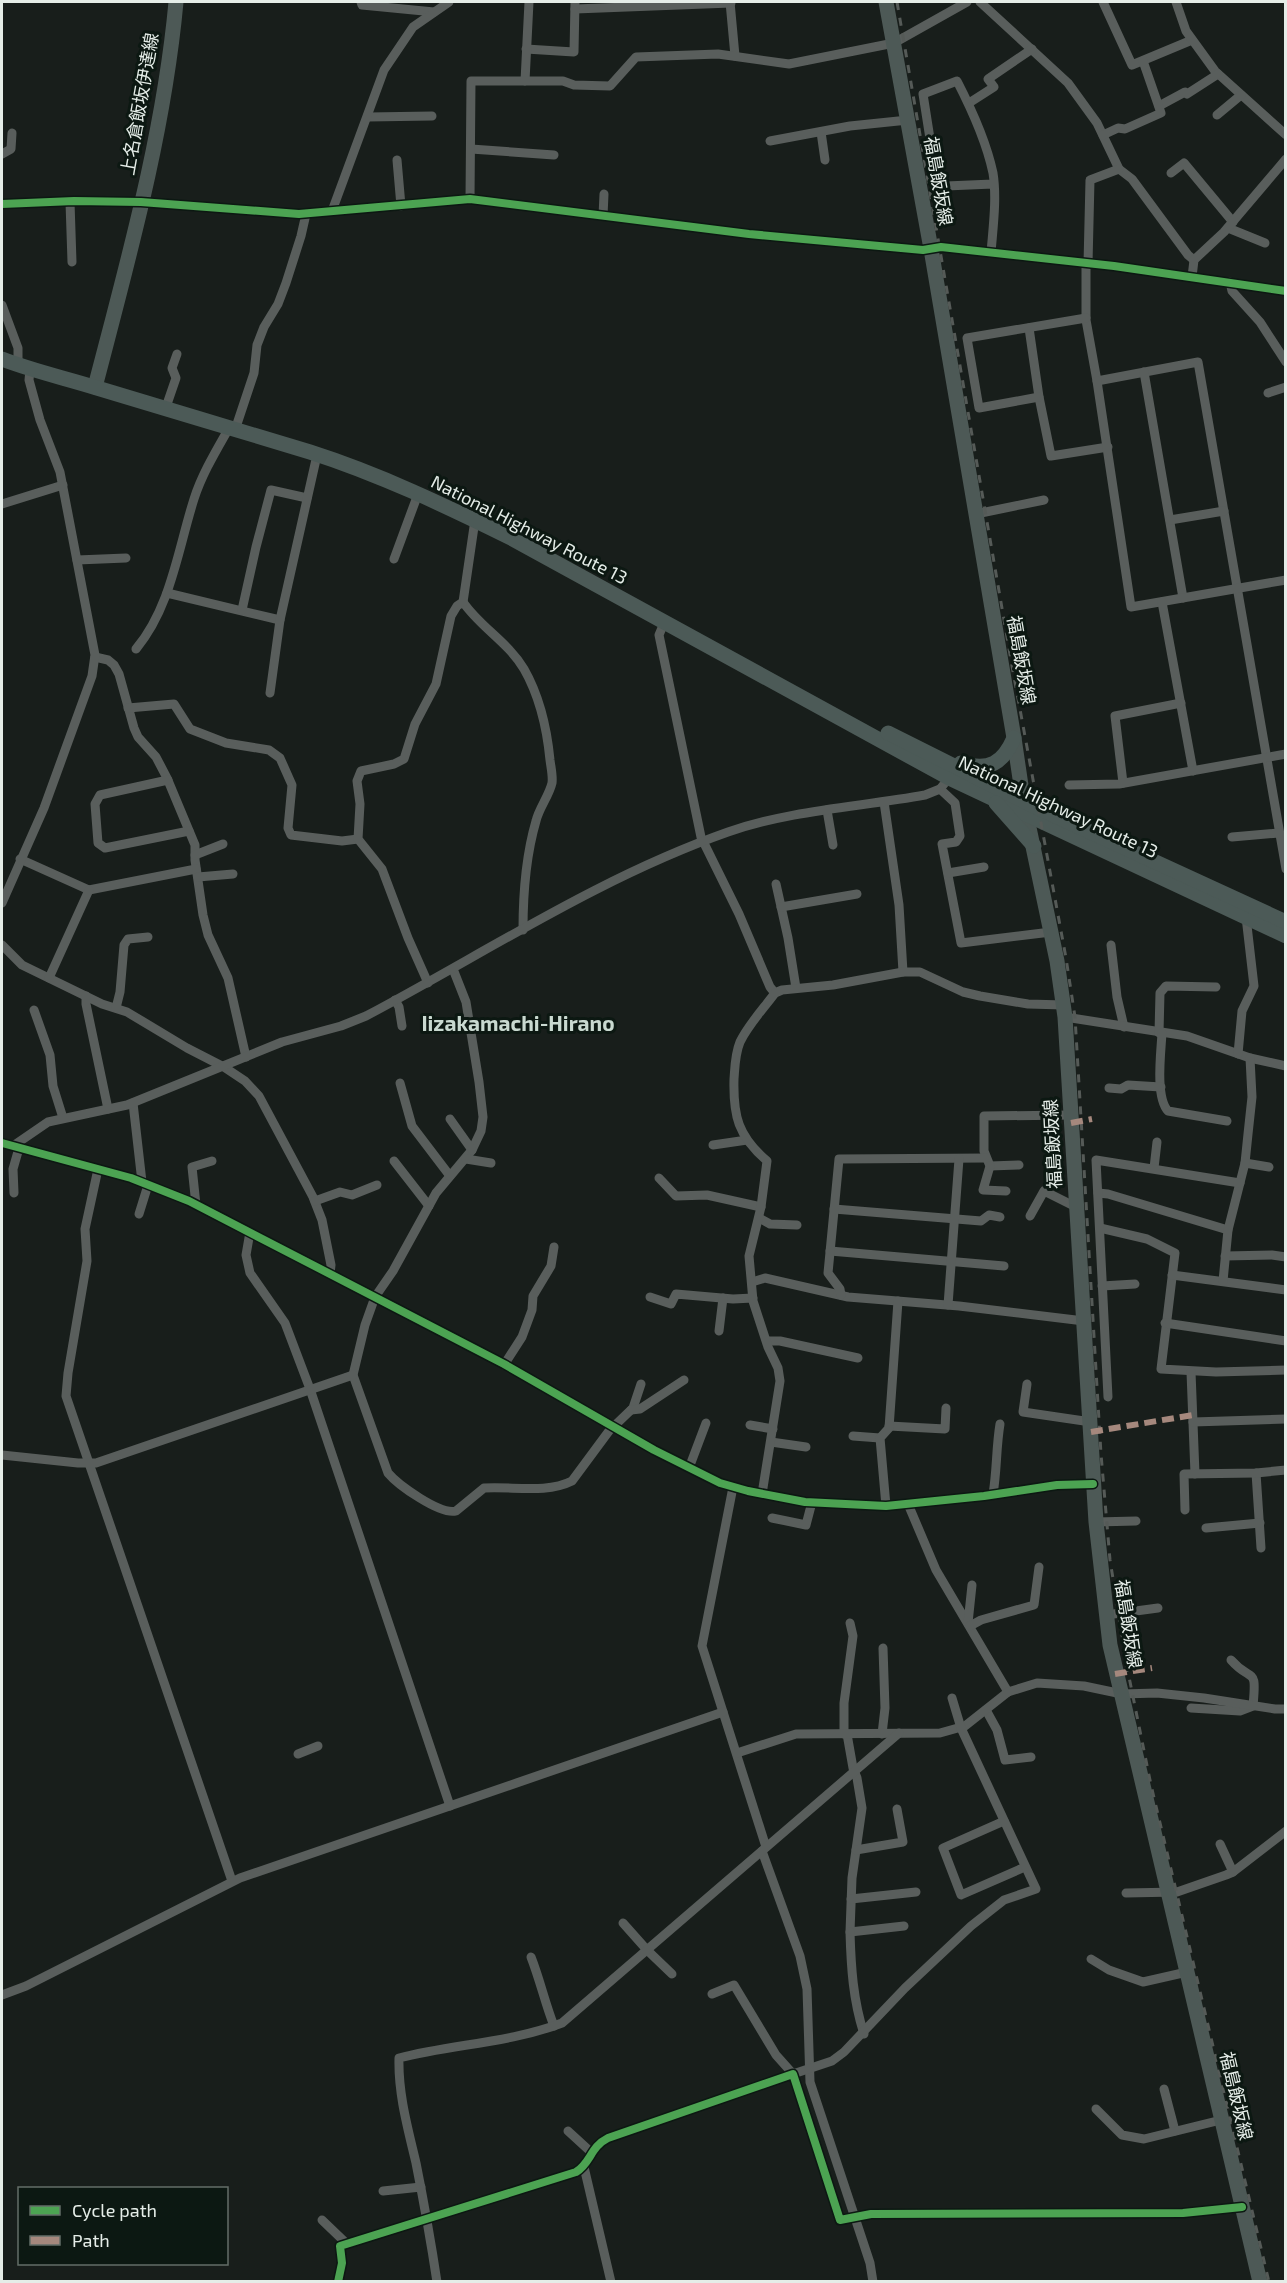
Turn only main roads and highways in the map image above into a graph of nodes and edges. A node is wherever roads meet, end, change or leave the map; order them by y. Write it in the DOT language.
graph roads {
  1 [pos="176,2"];
  2 [pos="886,2"];
  3 [pos="2,359"];
  4 [pos="95,387"];
  5 [pos="819,705"];
  6 [pos="883,731"];
  7 [pos="1014,738"];
  8 [pos="989,797"];
  9 [pos="1024,807"];
  10 [pos="1034,846"];
  11 [pos="1286,922"];
  12 [pos="1286,936"];
  13 [pos="1260,2282"];
  1 -- 4 [label="main road, 上名倉飯坂伊達線"];
  2 -- 7 [label="main road, 福島飯坂線"];
  3 -- 4 [label="highway, National Highway Route 13"];
  4 -- 5 [label="highway, National Highway Route 13"];
  5 -- 6 [label="highway, National Highway Route 13"];
  5 -- 8 [label="highway, National Highway Route 13"];
  6 -- 7 [label="highway"];
  6 -- 9 [label="highway, National Highway Route 13"];
  7 -- 9 [label="main road, 福島飯坂線"];
  8 -- 9 [label="highway, National Highway Route 13"];
  8 -- 10 [label="highway"];
  9 -- 10 [label="main road, 福島飯坂線"];
  9 -- 11 [label="highway, National Highway Route 13"];
  9 -- 12 [label="highway, National Highway Route 13"];
  10 -- 13 [label="main road, 福島飯坂線"];
}
